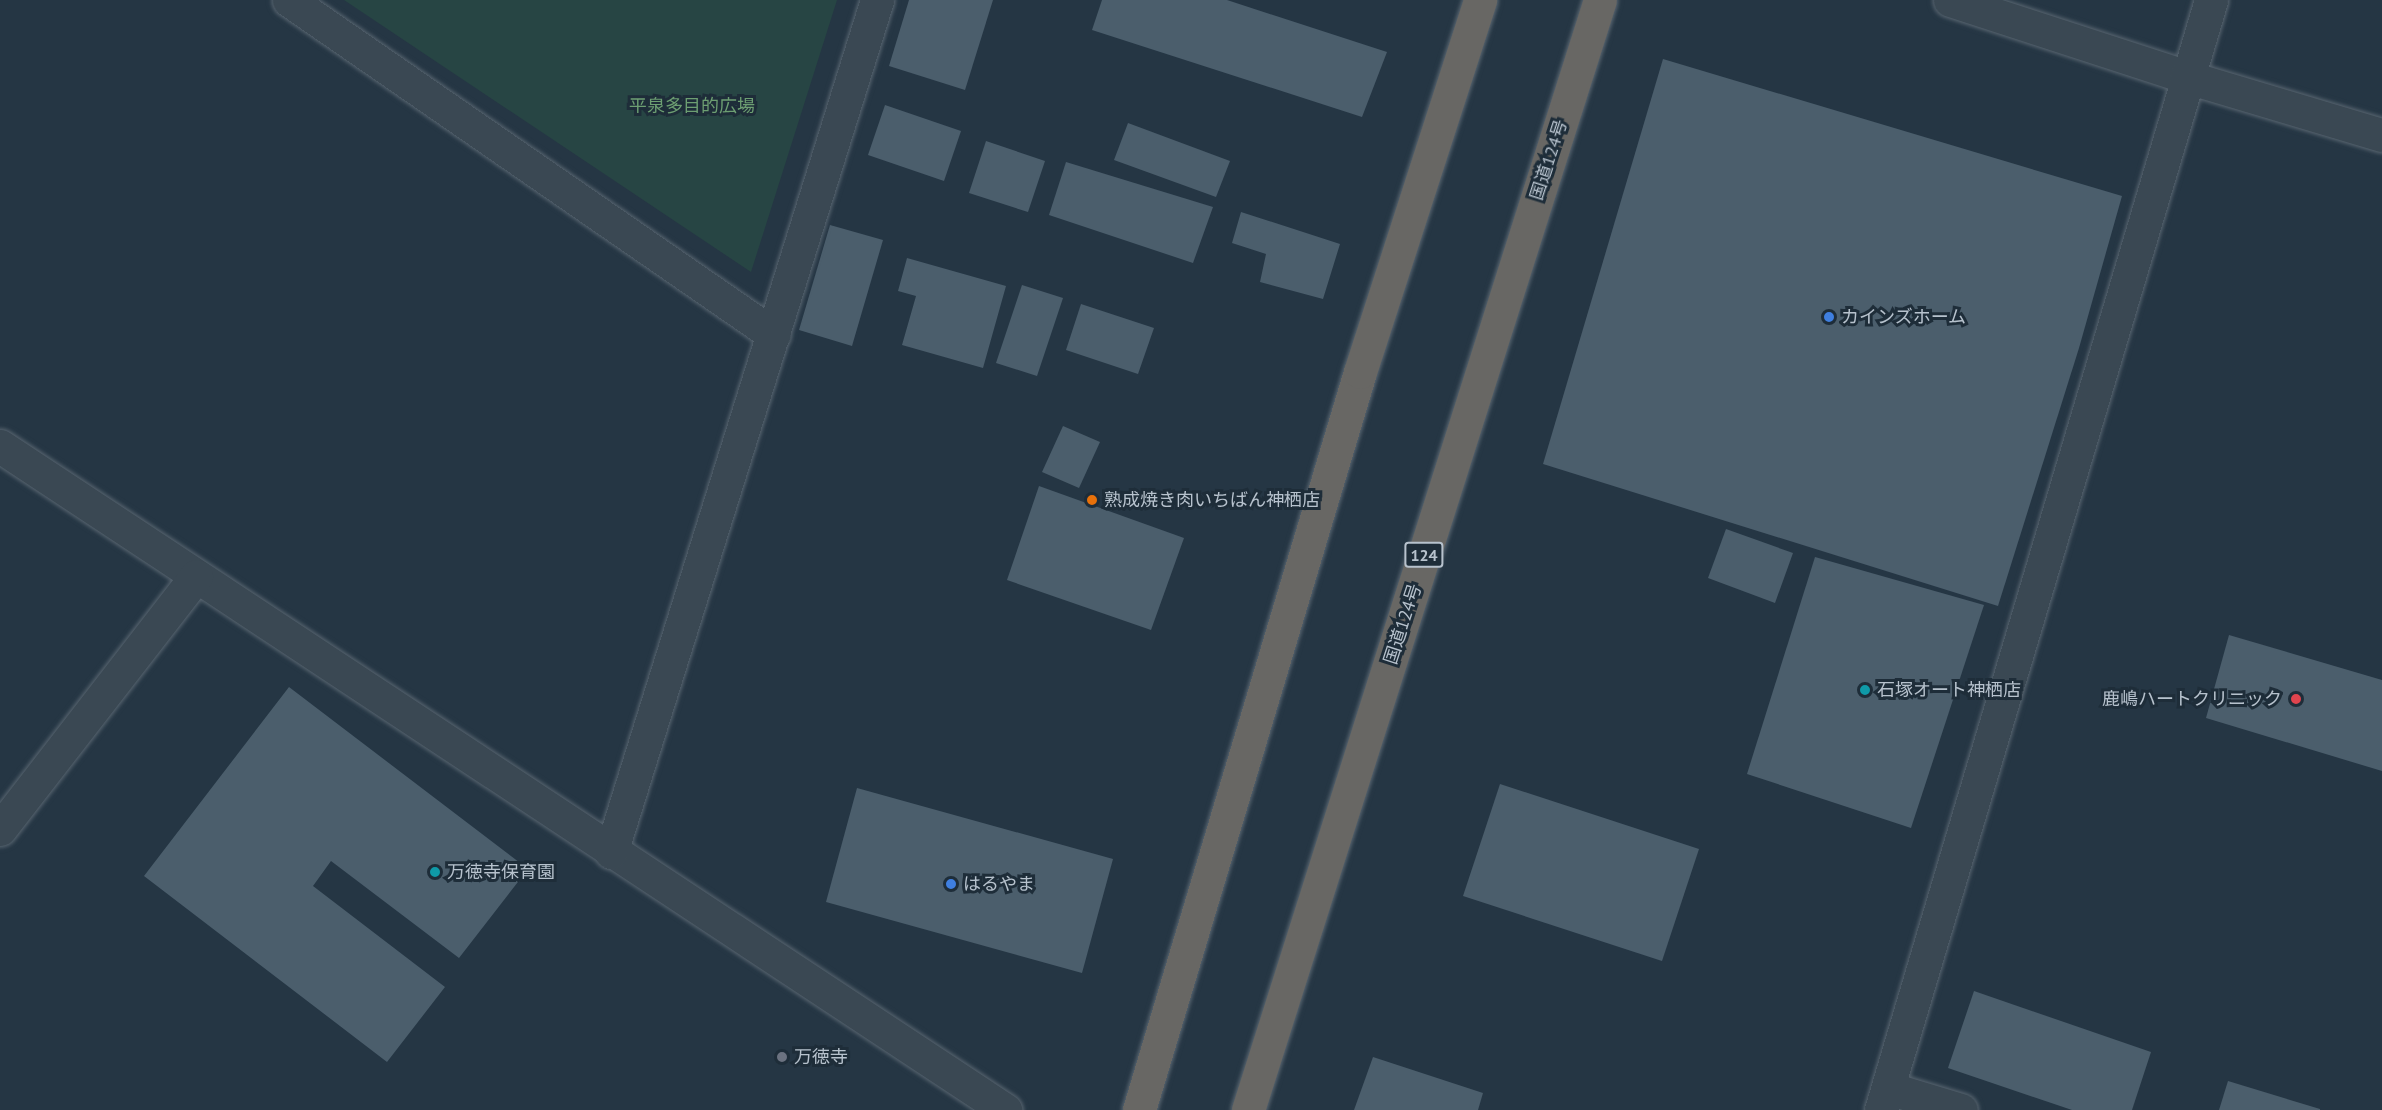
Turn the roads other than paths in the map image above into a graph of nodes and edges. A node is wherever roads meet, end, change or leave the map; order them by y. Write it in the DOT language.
graph roads {
  1 [pos="289,0"];
  2 [pos="877,0"];
  3 [pos="1480,0"];
  4 [pos="1600,0"];
  5 [pos="1950,0"];
  6 [pos="2211,0"];
  7 [pos="2187,77"];
  8 [pos="2382,135"];
  9 [pos="774,335"];
  10 [pos="0,446"];
  11 [pos="196,576"];
  12 [pos="0,829"];
  13 [pos="611,852"];
  14 [pos="1884,1099"];
  15 [pos="1005,1110"];
  16 [pos="1138,1110"];
  17 [pos="1248,1110"];
  18 [pos="1961,1110"];
  1 -- 9 [label="street"];
  2 -- 9 [label="street"];
  3 -- 16 [label="highway"];
  4 -- 17 [label="highway, 国道124号 / 124"];
  5 -- 7 [label="street"];
  6 -- 7 [label="street"];
  7 -- 8 [label="street"];
  7 -- 14 [label="street"];
  9 -- 13 [label="street"];
  10 -- 11 [label="street"];
  11 -- 12 [label="street"];
  11 -- 13 [label="street"];
  13 -- 15 [label="street"];
  14 -- 18 [label="street"];
}
